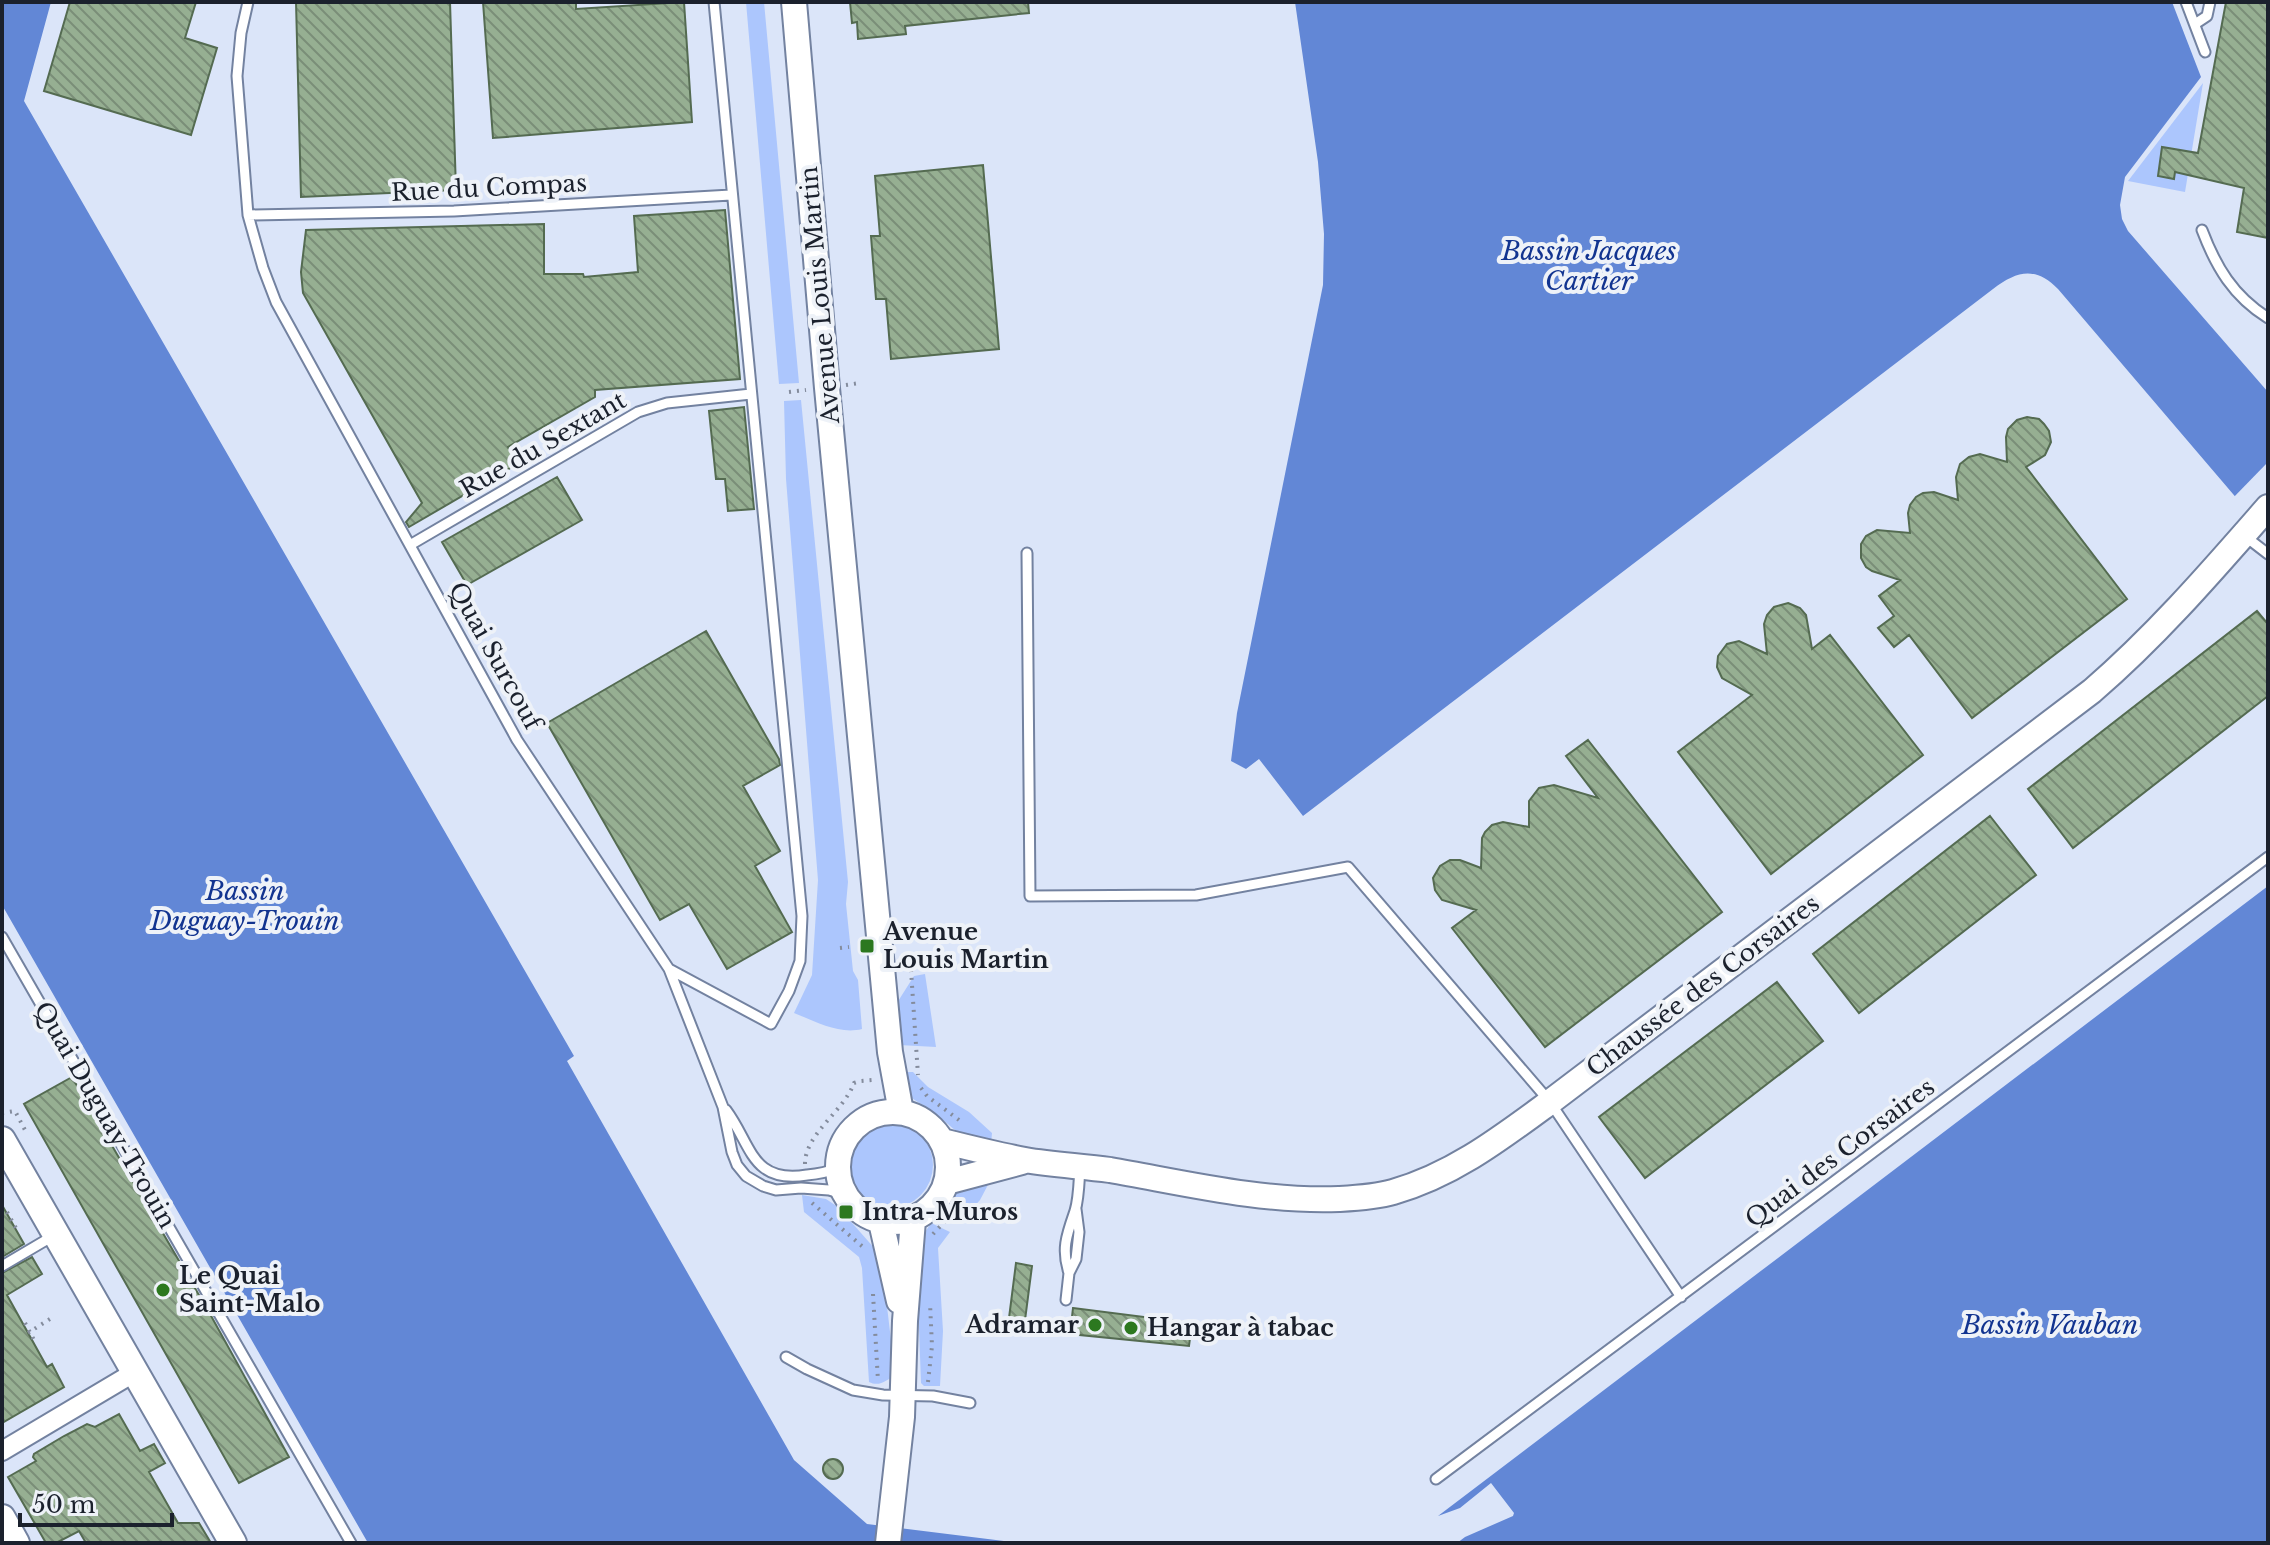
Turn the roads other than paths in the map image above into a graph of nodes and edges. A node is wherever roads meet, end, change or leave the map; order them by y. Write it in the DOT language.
graph roads {
  1 [pos="248,2"];
  2 [pos="714,2"];
  3 [pos="794,2"];
  4 [pos="2186,2"];
  5 [pos="2210,2"];
  6 [pos="2195,24"];
  7 [pos="2205,52"];
  8 [pos="731,195"];
  9 [pos="248,215"];
  10 [pos="2202,230"];
  11 [pos="2268,318"];
  12 [pos="751,394"];
  13 [pos="2268,507"];
  14 [pos="2244,534"];
  15 [pos="410,545"];
  16 [pos="1027,553"];
  17 [pos="2268,554"];
  18 [pos="2268,857"];
  19 [pos="2,937"];
  20 [pos="669,969"];
  21 [pos="1550,1102"];
  22 [pos="723,1107"];
  23 [pos="901,1112"];
  24 [pos="2,1140"];
  25 [pos="942,1141"];
  26 [pos="1028,1160"];
  27 [pos="1080,1166"];
  28 [pos="838,1168"];
  29 [pos="947,1182"];
  30 [pos="850,1203"];
  31 [pos="913,1220"];
  32 [pos="881,1222"];
  33 [pos="56,1234"];
  34 [pos="2,1266"];
  35 [pos="1681,1297"];
  36 [pos="1066,1300"];
  37 [pos="905,1321"];
  38 [pos="786,1357"];
  39 [pos="135,1372"];
  40 [pos="891,1395"];
  41 [pos="970,1403"];
  42 [pos="2,1451"];
  43 [pos="1436,1479"];
  44 [pos="2,1518"];
  45 [pos="16,1543"];
  46 [pos="233,1543"];
  47 [pos="351,1543"];
  48 [pos="888,1543"];
  1 -- 9 [label="lane, Quai Surcouf"];
  2 -- 8 [label="lane"];
  3 -- 23 [label="street, Avenue Louis Martin"];
  4 -- 6 [label="lane"];
  5 -- 6 [label="lane"];
  6 -- 7 [label="lane"];
  8 -- 9 [label="lane, Rue du Compas"];
  8 -- 12 [label="lane"];
  9 -- 15 [label="lane, Quai Surcouf"];
  10 -- 11 [label="lane"];
  12 -- 15 [label="lane, Rue du Sextant"];
  12 -- 20 [label="lane"];
  13 -- 14 [label="street, Chaussée des Corsaires"];
  14 -- 17 [label="lane"];
  14 -- 21 [label="street, Chaussée des Corsaires"];
  15 -- 20 [label="lane, Quai Surcouf"];
  16 -- 21 [label="lane"];
  18 -- 35 [label="lane, Quai des Corsaires"];
  19 -- 47 [label="lane, Quai Duguay-Trouin"];
  20 -- 22 [label="lane, Quai Surcouf"];
  21 -- 27 [label="street, Chaussée des Corsaires"];
  21 -- 35 [label="lane"];
  22 -- 28 [label="lane"];
  22 -- 30 [label="lane"];
  23 -- 25 [label="street"];
  23 -- 28 [label="street"];
  24 -- 33 [label="main road"];
  25 -- 26 [label="street, Chaussée des Corsaires"];
  25 -- 29 [label="street"];
  26 -- 27 [label="street, Chaussée des Corsaires"];
  26 -- 29 [label="street, Chaussée des Corsaires"];
  27 -- 36 [label="lane"];
  28 -- 30 [label="street"];
  29 -- 31 [label="street"];
  30 -- 32 [label="street"];
  31 -- 32 [label="street"];
  31 -- 37 [label="street"];
  32 -- 37 [label="street"];
  33 -- 34 [label="lane"];
  33 -- 39 [label="main road"];
  35 -- 43 [label="lane, Quai des Corsaires"];
  37 -- 40 [label="street"];
  38 -- 40 [label="lane"];
  39 -- 42 [label="street"];
  39 -- 46 [label="main road"];
  40 -- 41 [label="lane"];
  40 -- 48 [label="street"];
  44 -- 45 [label="main road"];
}
